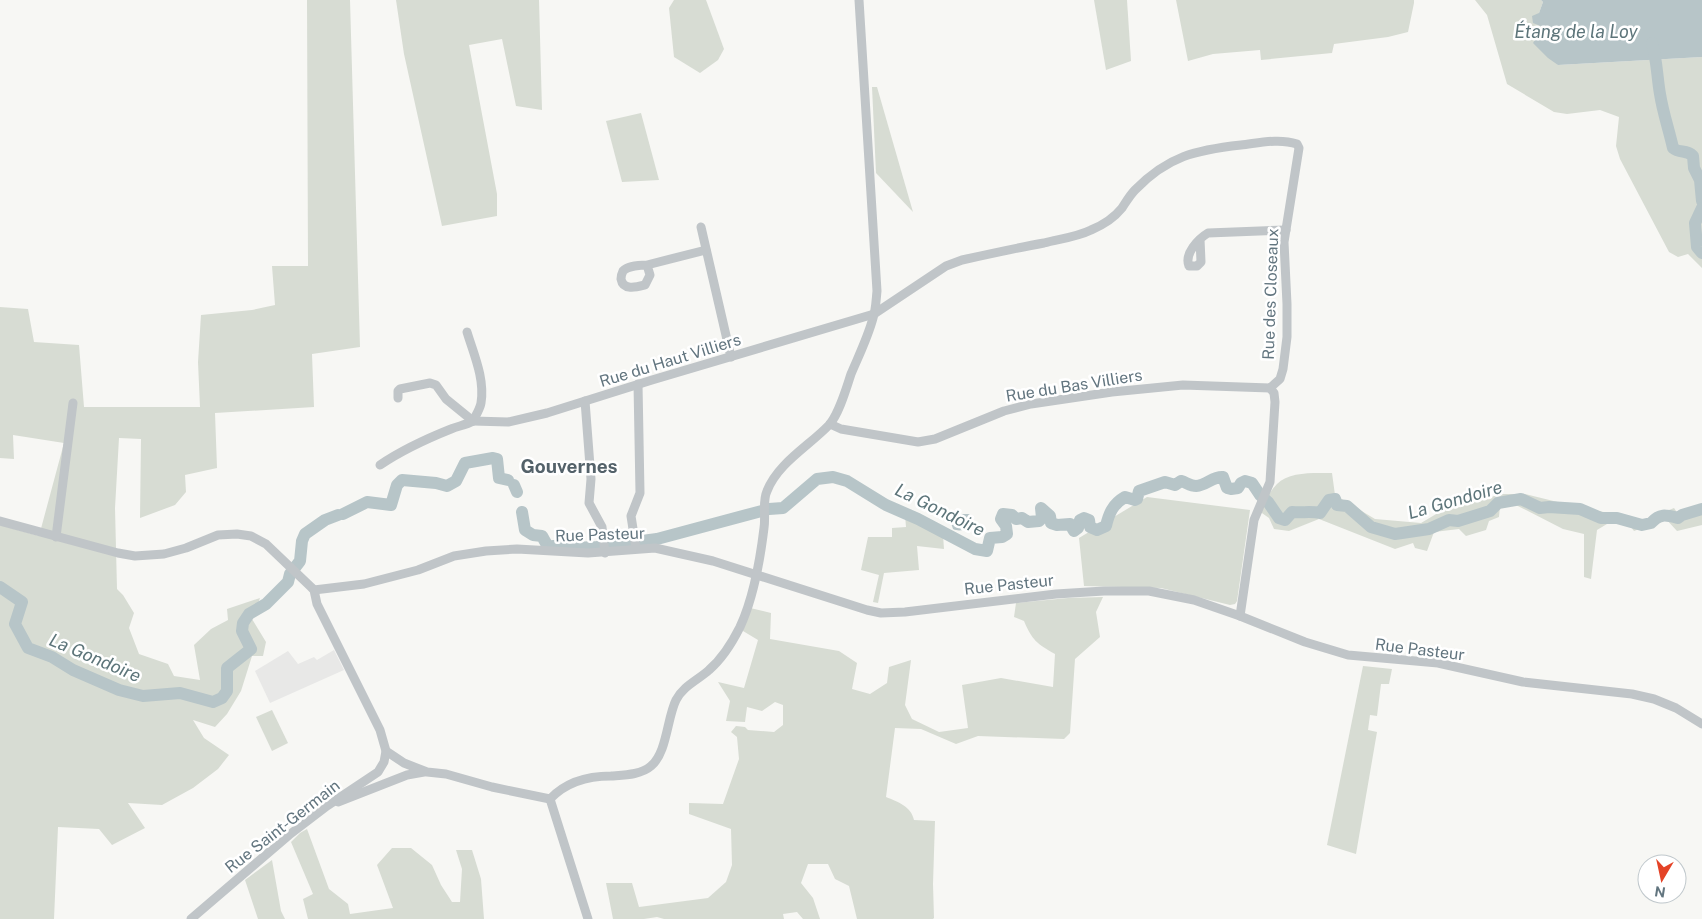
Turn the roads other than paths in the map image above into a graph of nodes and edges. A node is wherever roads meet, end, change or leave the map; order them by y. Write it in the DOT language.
graph roads {
  1 [pos="859,0"];
  2 [pos="1297,144"];
  3 [pos="701,227"];
  4 [pos="1286,230"];
  5 [pos="1200,239"];
  6 [pos="706,250"];
  7 [pos="648,265"];
  8 [pos="874,314"];
  9 [pos="468,332"];
  10 [pos="731,357"];
  11 [pos="638,384"];
  12 [pos="1270,388"];
  13 [pos="398,398"];
  14 [pos="585,401"];
  15 [pos="73,403"];
  16 [pos="473,421"];
  17 [pos="830,424"];
  18 [pos="380,466"];
  19 [pos="0,521"];
  20 [pos="56,536"];
  21 [pos="635,543"];
  22 [pos="604,548"];
  23 [pos="756,575"];
  24 [pos="314,590"];
  25 [pos="1240,616"];
  26 [pos="1702,724"];
  27 [pos="386,751"];
  28 [pos="427,772"];
  29 [pos="550,799"];
  30 [pos="333,803"];
  31 [pos="191,919"];
  32 [pos="588,919"];
  1 -- 8 [label="street"];
  2 -- 4 [label="street, Rue des Closeaux"];
  2 -- 8 [label="street, Rue du Haut Villiers"];
  3 -- 6 [label="street"];
  4 -- 5 [label="street"];
  4 -- 12 [label="street, Rue des Closeaux"];
  6 -- 7 [label="street"];
  6 -- 10 [label="street"];
  8 -- 10 [label="street, Rue du Haut Villiers"];
  8 -- 17 [label="street"];
  9 -- 16 [label="street"];
  10 -- 11 [label="street, Rue du Haut Villiers"];
  11 -- 14 [label="street, Rue du Haut Villiers"];
  11 -- 21 [label="street"];
  12 -- 17 [label="street, Rue du Bas Villiers"];
  12 -- 25 [label="street"];
  13 -- 16 [label="street"];
  14 -- 16 [label="street, Rue du Haut Villiers"];
  14 -- 22 [label="street"];
  15 -- 20 [label="street"];
  16 -- 18 [label="street"];
  17 -- 23 [label="street"];
  19 -- 20 [label="street"];
  20 -- 24 [label="street"];
  21 -- 22 [label="street, Rue Pasteur"];
  21 -- 23 [label="street, Rue Pasteur"];
  22 -- 24 [label="street, Rue Pasteur"];
  23 -- 25 [label="street, Rue Pasteur"];
  23 -- 29 [label="street"];
  24 -- 27 [label="street"];
  25 -- 26 [label="street, Rue Pasteur"];
  27 -- 28 [label="street"];
  27 -- 30 [label="street, Rue Saint-Germain"];
  28 -- 29 [label="street"];
  28 -- 30 [label="street"];
  29 -- 32 [label="street"];
  30 -- 31 [label="street, Rue Saint-Germain"];
}
